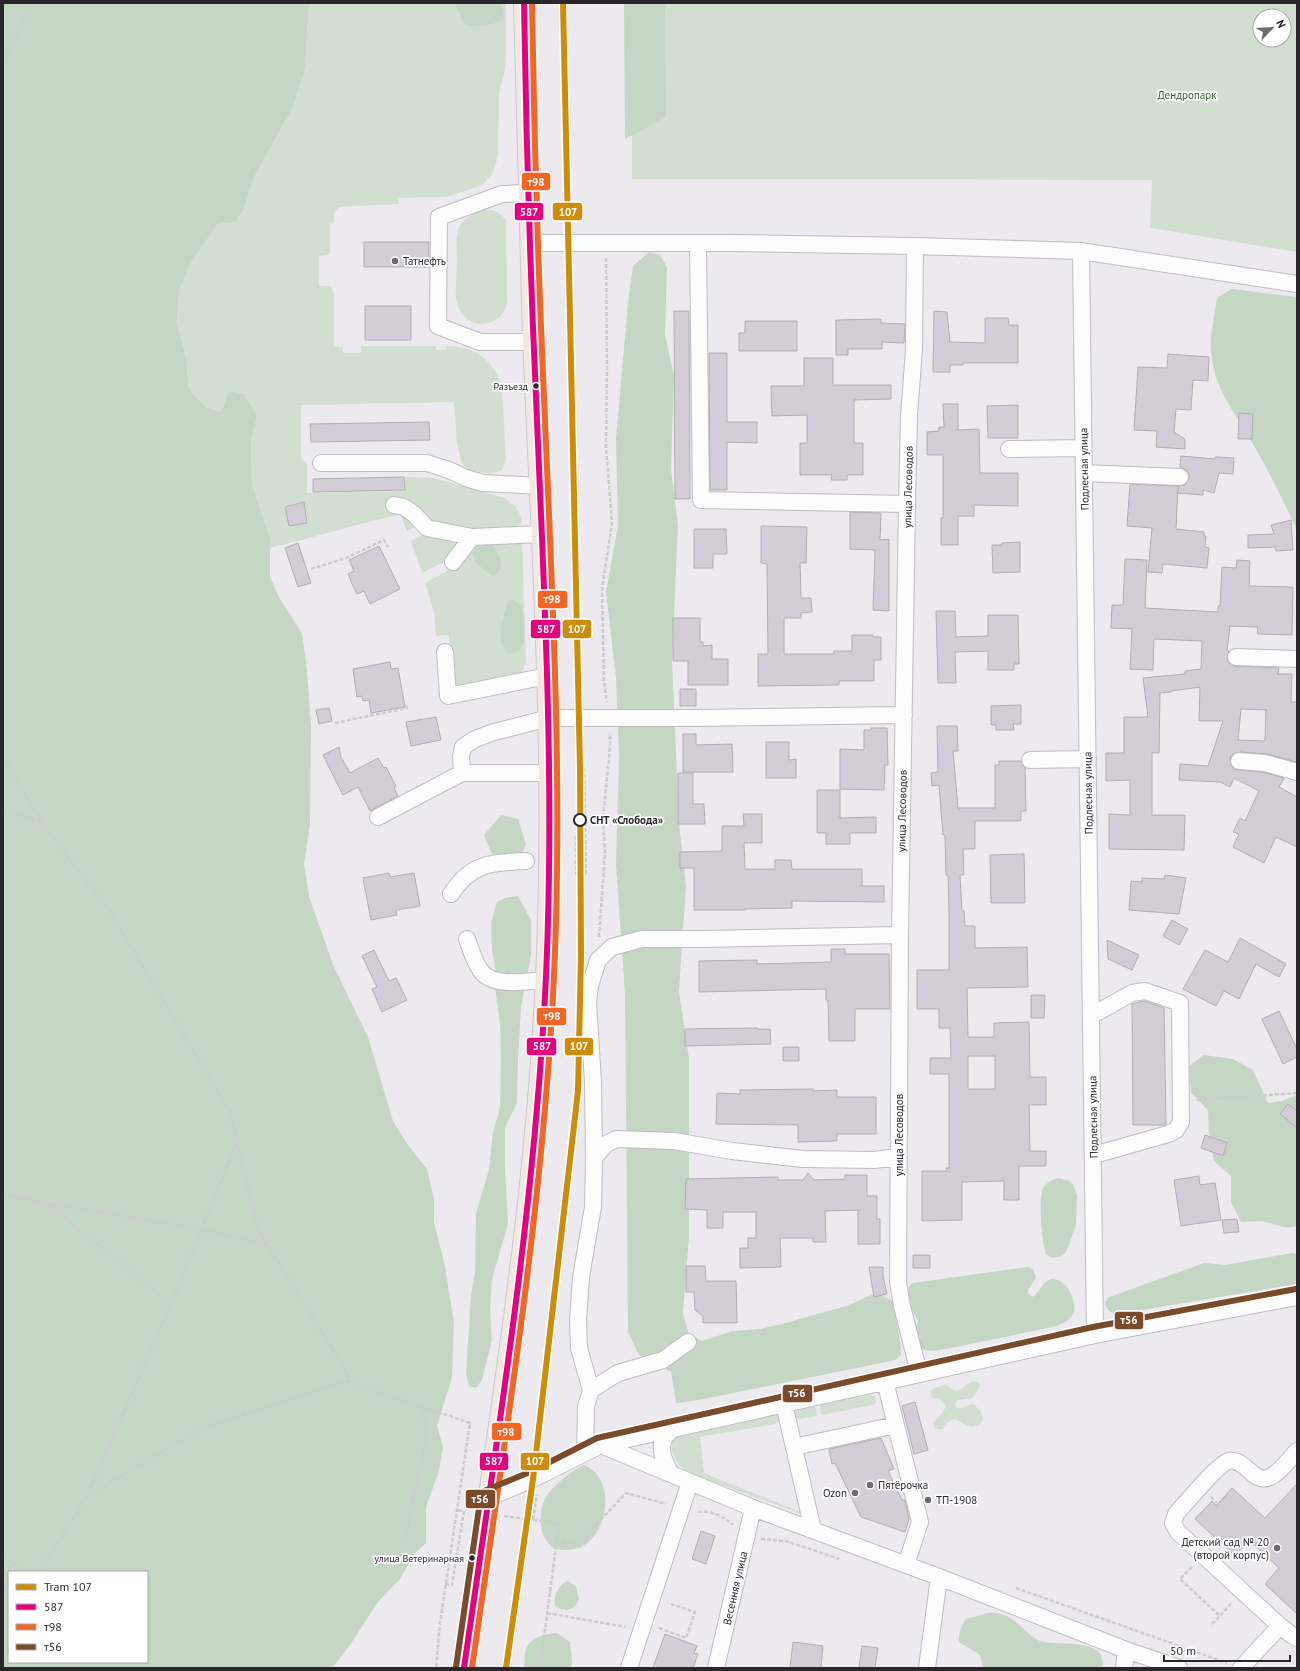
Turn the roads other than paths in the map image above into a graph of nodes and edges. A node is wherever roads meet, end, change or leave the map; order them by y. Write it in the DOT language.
graph roads {
  1 [pos="524,3"];
  2 [pos="528,193"];
  3 [pos="530,243"];
  4 [pos="698,243"];
  5 [pos="915,246"];
  6 [pos="1081,251"];
  7 [pos="1297,284"];
  8 [pos="534,342"];
  9 [pos="1084,448"];
  10 [pos="1009,449"];
  11 [pos="321,463"];
  12 [pos="1084,473"];
  13 [pos="1180,477"];
  14 [pos="540,486"];
  15 [pos="907,504"];
  16 [pos="394,505"];
  17 [pos="542,534"];
  18 [pos="472,537"];
  19 [pos="453,562"];
  20 [pos="445,652"];
  21 [pos="1236,657"];
  22 [pos="1297,659"];
  23 [pos="547,676"];
  24 [pos="904,715"];
  25 [pos="549,718"];
  26 [pos="1088,759"];
  27 [pos="1030,760"];
  28 [pos="1239,761"];
  29 [pos="1297,772"];
  30 [pos="462,773"];
  31 [pos="549,773"];
  32 [pos="378,817"];
  33 [pos="526,861"];
  34 [pos="451,894"];
  35 [pos="900,935"];
  36 [pos="466,939"];
  37 [pos="546,980"];
  38 [pos="1091,1016"];
  39 [pos="1094,1155"];
  40 [pos="898,1157"];
  41 [pos="594,1158"];
  42 [pos="1297,1297"];
  43 [pos="1095,1335"];
  44 [pos="688,1342"];
  45 [pos="919,1373"];
  46 [pos="885,1381"];
  47 [pos="591,1390"];
  48 [pos="784,1404"];
  49 [pos="896,1425"];
  50 [pos="674,1428"];
  51 [pos="601,1445"];
  52 [pos="794,1447"];
  53 [pos="1297,1451"];
  54 [pos="585,1452"];
  55 [pos="671,1474"];
  56 [pos="690,1482"];
  57 [pos="488,1498"];
  58 [pos="753,1508"];
  59 [pos="813,1530"];
  60 [pos="906,1565"];
  61 [pos="940,1577"];
  62 [pos="1280,1626"];
  63 [pos="1297,1638"];
  64 [pos="1126,1650"];
  65 [pos="1235,1666"];
  66 [pos="464,1668"];
  67 [pos="629,1668"];
  68 [pos="716,1668"];
  69 [pos="927,1668"];
  70 [pos="1124,1668"];
  71 [pos="1179,1668"];
  1 -- 2 [label="main road"];
  2 -- 3 [label="main road"];
  2 -- 8 [label="street"];
  3 -- 4 [label="street"];
  3 -- 8 [label="main road"];
  4 -- 5 [label="street"];
  4 -- 15 [label="street"];
  5 -- 6 [label="street"];
  5 -- 15 [label="street, улица Лесоводов"];
  6 -- 7 [label="street"];
  6 -- 9 [label="street, Подлесная улица"];
  8 -- 14 [label="main road"];
  9 -- 10 [label="street"];
  9 -- 12 [label="street, Подлесная улица"];
  11 -- 14 [label="street"];
  12 -- 13 [label="street"];
  12 -- 26 [label="street, Подлесная улица"];
  14 -- 17 [label="main road"];
  15 -- 24 [label="street, улица Лесоводов"];
  16 -- 18 [label="street"];
  17 -- 18 [label="street"];
  17 -- 23 [label="main road"];
  18 -- 19 [label="street"];
  20 -- 23 [label="street"];
  21 -- 22 [label="street"];
  23 -- 25 [label="main road"];
  24 -- 25 [label="street"];
  24 -- 35 [label="street, улица Лесоводов"];
  25 -- 30 [label="street"];
  25 -- 31 [label="main road"];
  26 -- 27 [label="street"];
  26 -- 38 [label="street, Подлесная улица"];
  28 -- 29 [label="street"];
  30 -- 31 [label="street"];
  30 -- 32 [label="street"];
  31 -- 37 [label="main road"];
  33 -- 34 [label="street"];
  35 -- 40 [label="street, улица Лесоводов"];
  35 -- 41 [label="street"];
  36 -- 37 [label="street"];
  37 -- 57 [label="main road"];
  38 -- 39 [label="street, Подлесная улица"];
  38 -- 39 [label="street"];
  39 -- 43 [label="street, Подлесная улица"];
  40 -- 41 [label="street"];
  40 -- 45 [label="street, улица Лесоводов"];
  41 -- 47 [label="street"];
  42 -- 43 [label="street"];
  43 -- 45 [label="street"];
  44 -- 47 [label="street"];
  45 -- 46 [label="street"];
  46 -- 48 [label="street"];
  46 -- 49 [label="street"];
  47 -- 54 [label="street"];
  48 -- 50 [label="street"];
  48 -- 52 [label="street"];
  49 -- 52 [label="street"];
  49 -- 60 [label="street"];
  50 -- 51 [label="street"];
  50 -- 55 [label="street"];
  51 -- 54 [label="street"];
  51 -- 55 [label="street"];
  52 -- 59 [label="street"];
  53 -- 62 [label="street"];
  54 -- 57 [label="street"];
  55 -- 56 [label="street"];
  56 -- 58 [label="street"];
  56 -- 67 [label="street"];
  57 -- 66 [label="main road"];
  58 -- 59 [label="street"];
  58 -- 68 [label="street, Весенняя улица"];
  59 -- 60 [label="street"];
  60 -- 61 [label="street"];
  61 -- 64 [label="street"];
  61 -- 69 [label="street"];
  62 -- 63 [label="street"];
  62 -- 65 [label="street"];
  64 -- 70 [label="street"];
  64 -- 71 [label="street"];
}
